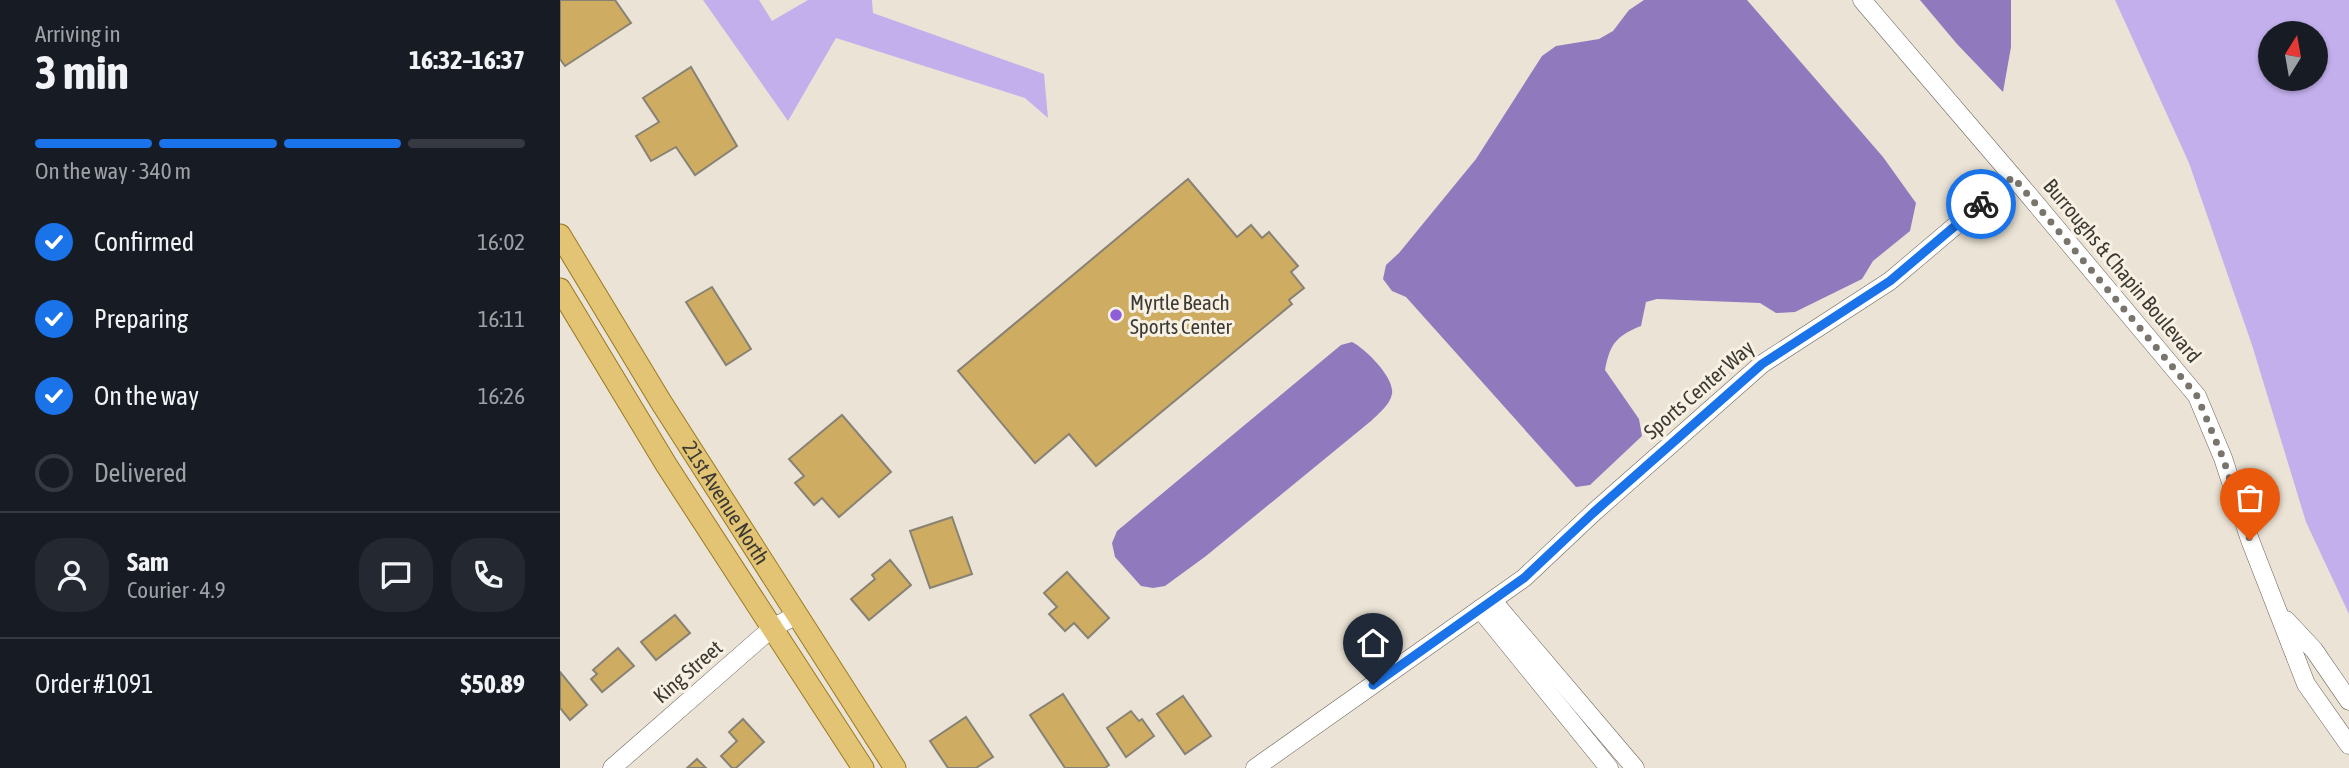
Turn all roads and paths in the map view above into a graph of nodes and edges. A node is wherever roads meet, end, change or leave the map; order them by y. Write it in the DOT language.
graph roads {
  1 [pos="1862,0"];
  2 [pos="2013,177"];
  3 [pos="560,235"];
  4 [pos="560,289"];
  5 [pos="1487,605"];
  6 [pos="2279,612"];
  7 [pos="797,615"];
  8 [pos="772,628"];
  9 [pos="2349,701"];
  10 [pos="857,709"];
  11 [pos="834,724"];
  12 [pos="2349,745"];
  13 [pos="612,768"];
  14 [pos="863,768"];
  15 [pos="895,768"];
  16 [pos="1255,768"];
  17 [pos="1609,768"];
  18 [pos="1635,768"];
  1 -- 2 [label="street, Burroughs & Chapin Boulevard"];
  2 -- 5 [label="street, Sports Center Way"];
  2 -- 6 [label="street, Burroughs & Chapin Boulevard"];
  3 -- 7 [label="main road, 21st Avenue North"];
  4 -- 8 [label="main road, 21st Avenue North"];
  5 -- 16 [label="street, Sports Center Way"];
  5 -- 17 [label="street"];
  5 -- 18 [label="street"];
  6 -- 9 [label="street, Burroughs & Chapin Boulevard"];
  6 -- 12 [label="street, Burroughs & Chapin Boulevard"];
  7 -- 8 [label="street, King Street"];
  7 -- 10 [label="main road, 21st Avenue North"];
  8 -- 11 [label="main road, 21st Avenue North"];
  8 -- 13 [label="street, King Street"];
  10 -- 11 [label="street"];
  10 -- 15 [label="main road, 21st Avenue North"];
  11 -- 14 [label="main road, 21st Avenue North"];
}
